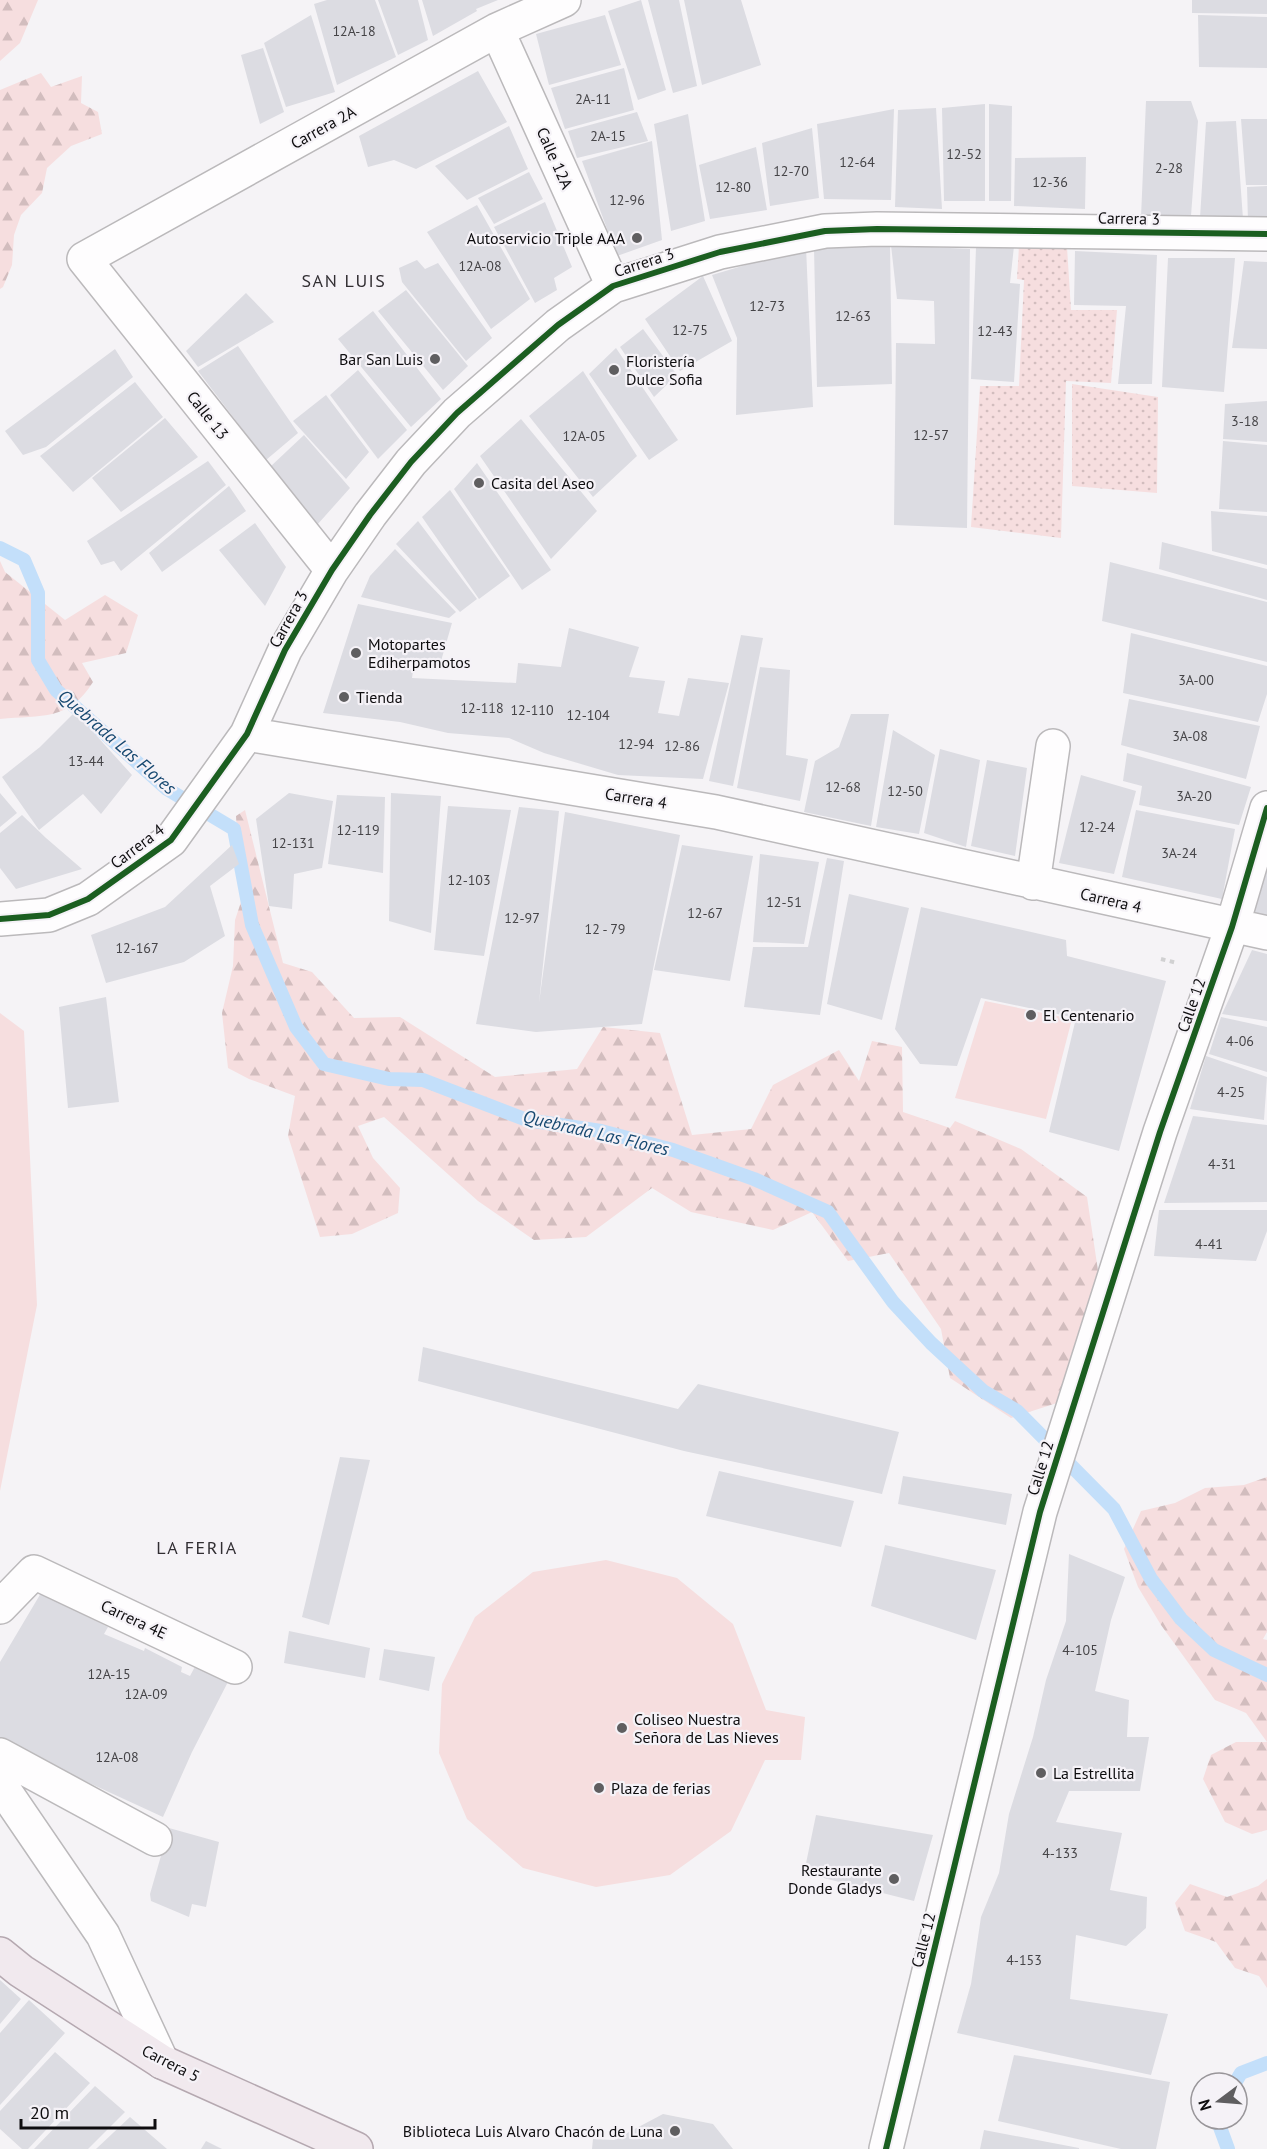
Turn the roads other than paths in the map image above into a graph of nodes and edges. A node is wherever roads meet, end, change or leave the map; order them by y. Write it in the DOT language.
graph roads {
  1 [pos="564,0"];
  2 [pos="497,30"];
  3 [pos="1267,234"];
  4 [pos="84,259"];
  5 [pos="613,286"];
  6 [pos="332,570"];
  7 [pos="247,734"];
  8 [pos="1053,746"];
  9 [pos="1267,808"];
  10 [pos="1034,883"];
  11 [pos="2,917"];
  12 [pos="1232,927"];
  13 [pos="1267,933"];
  14 [pos="0,1607"];
  15 [pos="235,1667"];
  16 [pos="0,1755"];
  17 [pos="0,1784"];
  18 [pos="155,1839"];
  19 [pos="0,1954"];
  20 [pos="162,2062"];
  21 [pos="356,2149"];
  22 [pos="886,2149"];
  1 -- 2 [label="street, Carrera 2A"];
  2 -- 4 [label="street, Carrera 2A"];
  2 -- 5 [label="street, Calle 12A"];
  3 -- 5 [label="street, Carrera 3"];
  4 -- 6 [label="street, Calle 13"];
  5 -- 6 [label="street, Carrera 3"];
  6 -- 7 [label="street, Carrera 3"];
  7 -- 10 [label="street, Carrera 4"];
  7 -- 11 [label="street, Carrera 4"];
  8 -- 10 [label="street"];
  9 -- 12 [label="street, Calle 12"];
  10 -- 12 [label="street, Carrera 4"];
  12 -- 13 [label="street, Carrera 4"];
  12 -- 22 [label="street, Calle 12"];
  14 -- 15 [label="street, Carrera 4E"];
  16 -- 18 [label="street"];
  17 -- 20 [label="street"];
  19 -- 20 [label="main road, Carrera 5"];
  20 -- 21 [label="main road, Carrera 5"];
}
